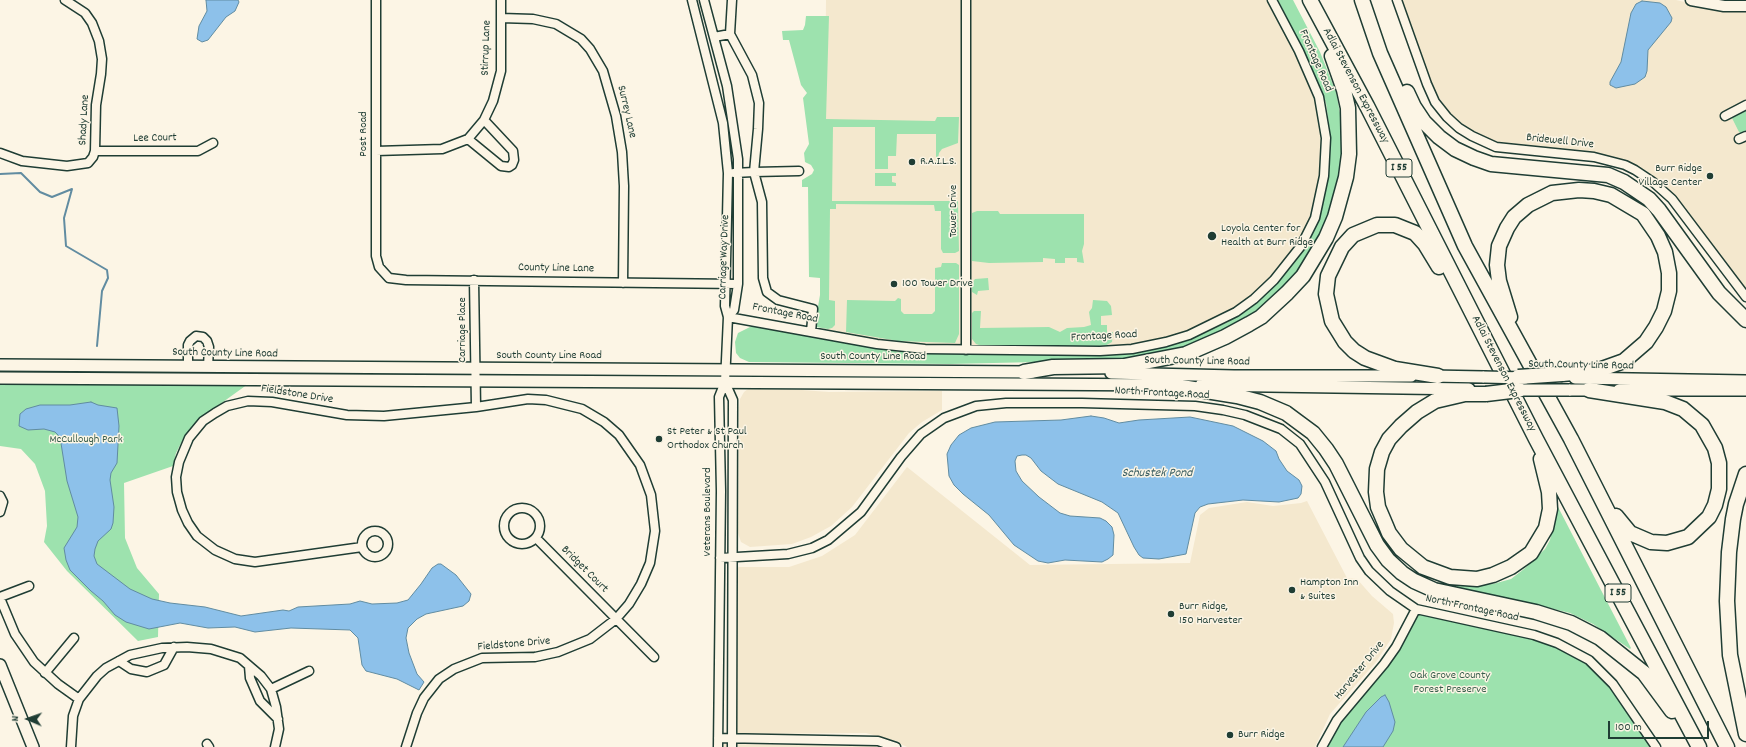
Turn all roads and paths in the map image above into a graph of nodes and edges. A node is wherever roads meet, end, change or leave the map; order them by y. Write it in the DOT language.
graph roads {
  1 [pos="65,0"];
  2 [pos="376,0"];
  3 [pos="501,0"];
  4 [pos="704,0"];
  5 [pos="732,0"];
  6 [pos="966,0"];
  7 [pos="1272,0"];
  8 [pos="1362,0"];
  9 [pos="1397,0"];
  10 [pos="1691,0"];
  11 [pos="693,2"];
  12 [pos="1312,4"];
  13 [pos="1746,6"];
  14 [pos="501,18"];
  15 [pos="730,34"];
  16 [pos="714,37"];
  17 [pos="1380,53"];
  18 [pos="1746,105"];
  19 [pos="1725,116"];
  20 [pos="484,120"];
  21 [pos="733,122"];
  22 [pos="723,123"];
  23 [pos="468,139"];
  24 [pos="213,143"];
  25 [pos="95,151"];
  26 [pos="376,151"];
  27 [pos="0,153"];
  28 [pos="799,171"];
  29 [pos="738,172"];
  30 [pos="754,172"];
  31 [pos="728,173"];
  32 [pos="378,267"];
  33 [pos="474,280"];
  34 [pos="623,283"];
  35 [pos="726,283"];
  36 [pos="738,284"];
  37 [pos="1746,297"];
  38 [pos="728,317"];
  39 [pos="1746,320"];
  40 [pos="1480,328"];
  41 [pos="811,332"];
  42 [pos="966,350"];
  43 [pos="1522,353"];
  44 [pos="0,365"];
  45 [pos="188,366"];
  46 [pos="208,367"];
  47 [pos="475,368"];
  48 [pos="725,370"];
  49 [pos="1024,372"];
  50 [pos="1438,376"];
  51 [pos="1563,376"];
  52 [pos="0,378"];
  53 [pos="475,380"];
  54 [pos="1746,381"];
  55 [pos="725,382"];
  56 [pos="1518,384"];
  57 [pos="1169,385"];
  58 [pos="1589,390"];
  59 [pos="1746,390"];
  60 [pos="1486,392"];
  61 [pos="476,407"];
  62 [pos="1536,439"];
  63 [pos="1571,439"];
  64 [pos="1746,474"];
  65 [pos="0,496"];
  66 [pos="0,512"];
  67 [pos="536,538"];
  68 [pos="362,546"];
  69 [pos="720,558"];
  70 [pos="734,558"];
  71 [pos="29,586"];
  72 [pos="0,597"];
  73 [pos="1416,609"];
  74 [pos="616,620"];
  75 [pos="74,638"];
  76 [pos="174,647"];
  77 [pos="654,657"];
  78 [pos="119,661"];
  79 [pos="0,665"];
  80 [pos="250,666"];
  81 [pos="309,671"];
  82 [pos="45,673"];
  83 [pos="271,689"];
  84 [pos="79,699"];
  85 [pos="278,718"];
  86 [pos="1746,734"];
  87 [pos="718,738"];
  88 [pos="732,738"];
  89 [pos="33,747"];
  90 [pos="70,747"];
  91 [pos="275,747"];
  92 [pos="406,747"];
  93 [pos="718,747"];
  94 [pos="732,747"];
  95 [pos="896,747"];
  96 [pos="1322,747"];
  97 [pos="1656,747"];
  98 [pos="1695,747"];
  99 [pos="1698,747"];
  100 [pos="1727,747"];
  1 -- 25 [label="street, Shady Lane"];
  2 -- 26 [label="street, Post Road"];
  3 -- 14 [label="street, Stirrup Lane"];
  4 -- 11 [label="street, Carriage Way Drive"];
  4 -- 16 [label="street, Carriage Way Drive"];
  5 -- 15 [label="street"];
  6 -- 42 [label="street, Tower Drive"];
  7 -- 42 [label="street, Frontage Road"];
  8 -- 17 [label="highway, I 55"];
  9 -- 37 [label="street, Bridewell Drive"];
  10 -- 13 [label="street"];
  11 -- 22 [label="street, Carriage Way Drive"];
  12 -- 40 [label="highway, Adlai Stevenson Expressway / I 55"];
  12 -- 49 [label="highway"];
  14 -- 20 [label="street, Stirrup Lane"];
  14 -- 34 [label="street, Surrey Lane"];
  15 -- 16 [label="street"];
  15 -- 30 [label="street"];
  16 -- 21 [label="street, Carriage Way Drive"];
  17 -- 39 [label="highway"];
  17 -- 43 [label="highway, I 55"];
  18 -- 19 [label="street"];
  20 -- 23 [label="street, Stirrup Lane"];
  20 -- 23 [label="street"];
  21 -- 22 [label="street"];
  21 -- 29 [label="street, Carriage Way Drive"];
  22 -- 31 [label="street, Carriage Way Drive"];
  23 -- 26 [label="street, Stirrup Lane"];
  24 -- 25 [label="street, Lee Court"];
  25 -- 27 [label="street, Shady Lane"];
  26 -- 32 [label="street, Post Road"];
  28 -- 30 [label="street"];
  29 -- 30 [label="street"];
  29 -- 31 [label="street"];
  29 -- 36 [label="street, Carriage Way Drive"];
  30 -- 41 [label="street"];
  31 -- 35 [label="street, Carriage Way Drive"];
  32 -- 33 [label="street, County Line Lane"];
  33 -- 34 [label="street, County Line Lane"];
  33 -- 47 [label="street, Carriage Place"];
  34 -- 35 [label="street, County Line Lane"];
  35 -- 36 [label="street, County Line Lane"];
  35 -- 38 [label="street, Carriage Way Drive"];
  36 -- 38 [label="street, Carriage Way Drive"];
  38 -- 41 [label="street, Frontage Road"];
  38 -- 48 [label="street"];
  40 -- 50 [label="highway"];
  40 -- 62 [label="highway, Adlai Stevenson Expressway / I 55"];
  41 -- 42 [label="street, Frontage Road"];
  43 -- 51 [label="highway"];
  43 -- 63 [label="highway, I 55"];
  44 -- 45 [label="main road, South County Line Road"];
  45 -- 46 [label="main road, South County Line Road"];
  45 -- 46 [label="street"];
  46 -- 47 [label="main road, South County Line Road"];
  47 -- 48 [label="main road, South County Line Road"];
  47 -- 53 [label="street, Carriage Place"];
  48 -- 49 [label="main road, South County Line Road"];
  48 -- 55 [label="street"];
  49 -- 50 [label="main road, South County Line Road"];
  50 -- 56 [label="main road, South County Line Road, bridge"];
  51 -- 54 [label="main road, South County Line Road"];
  51 -- 56 [label="highway, bridge"];
  52 -- 53 [label="main road, South County Line Road"];
  53 -- 55 [label="main road, South County Line Road"];
  53 -- 61 [label="street"];
  55 -- 57 [label="main road, South County Line Road"];
  55 -- 69 [label="street, Veterans Boulevard"];
  55 -- 70 [label="street"];
  56 -- 58 [label="main road, South County Line Road, bridge"];
  56 -- 60 [label="highway, bridge"];
  57 -- 60 [label="main road, South County Line Road"];
  57 -- 98 [label="highway"];
  58 -- 59 [label="main road, South County Line Road"];
  58 -- 63 [label="highway"];
  60 -- 62 [label="highway"];
  61 -- 68 [label="street, Fieldstone Drive"];
  61 -- 74 [label="street, Fieldstone Drive"];
  62 -- 99 [label="highway, Adlai Stevenson Expressway / I 55"];
  63 -- 100 [label="highway, I 55"];
  64 -- 86 [label="highway"];
  65 -- 66 [label="street"];
  67 -- 67 [label="street"];
  67 -- 74 [label="street, Bridget Court"];
  69 -- 70 [label="street, North Frontage Road"];
  69 -- 87 [label="street, Veterans Boulevard"];
  70 -- 73 [label="street, North Frontage Road"];
  70 -- 88 [label="street"];
  71 -- 72 [label="street"];
  72 -- 82 [label="street"];
  73 -- 96 [label="street, Harvester Drive"];
  73 -- 97 [label="street, North Frontage Road"];
  74 -- 77 [label="street"];
  74 -- 92 [label="street, Fieldstone Drive"];
  75 -- 82 [label="street"];
  76 -- 78 [label="street"];
  76 -- 78 [label="street"];
  76 -- 80 [label="street"];
  78 -- 84 [label="street"];
  79 -- 89 [label="main road"];
  80 -- 83 [label="street"];
  80 -- 85 [label="street"];
  81 -- 83 [label="street"];
  82 -- 84 [label="street"];
  83 -- 85 [label="street"];
  84 -- 90 [label="street"];
  85 -- 91 [label="street"];
  87 -- 88 [label="street"];
  87 -- 93 [label="street, Veterans Boulevard"];
  88 -- 94 [label="street"];
  88 -- 95 [label="street"];
}
